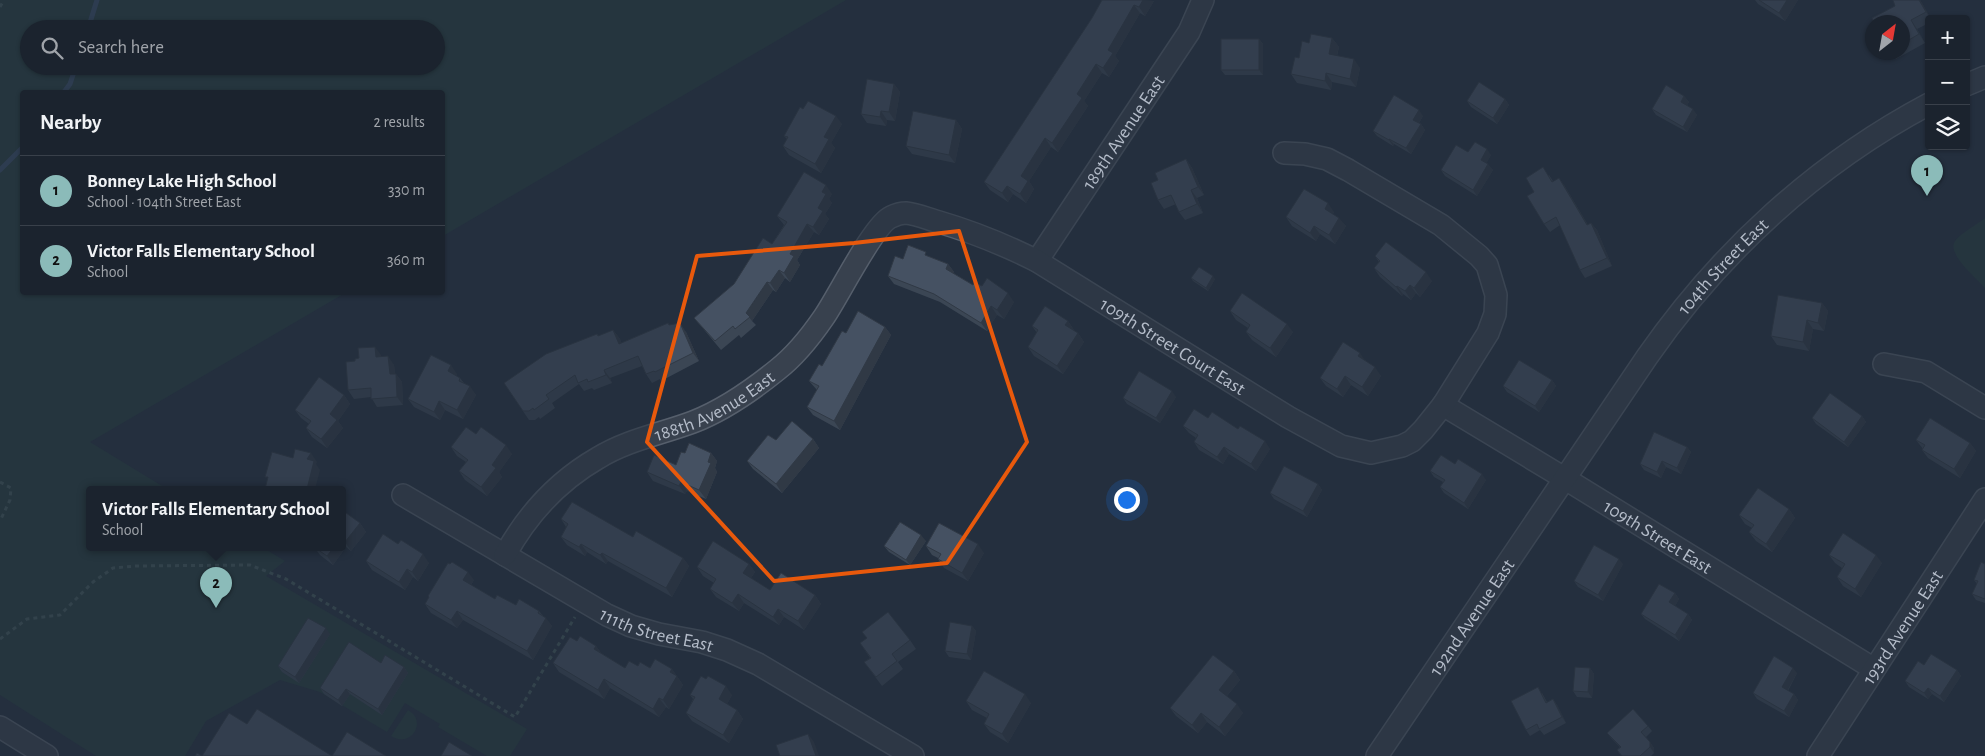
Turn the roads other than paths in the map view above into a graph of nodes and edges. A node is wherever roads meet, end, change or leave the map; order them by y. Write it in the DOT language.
graph roads {
  1 [pos="1203,0"];
  2 [pos="1985,77"];
  3 [pos="1970,83"];
  4 [pos="1927,105"];
  5 [pos="1284,153"];
  6 [pos="889,218"];
  7 [pos="1037,261"];
  8 [pos="1884,364"];
  9 [pos="1443,405"];
  10 [pos="1985,408"];
  11 [pos="1564,478"];
  12 [pos="403,494"];
  13 [pos="1985,499"];
  14 [pos="505,555"];
  15 [pos="1874,669"];
  16 [pos="0,727"];
  17 [pos="47,756"];
  18 [pos="913,756"];
  19 [pos="1377,756"];
  20 [pos="1818,756"];
  1 -- 7 [label="street, 189th Avenue East"];
  2 -- 3 [label="street"];
  4 -- 11 [label="street, 104th Street East"];
  5 -- 9 [label="street, 109th Street Court East"];
  6 -- 7 [label="street, 109th Street Court East"];
  6 -- 14 [label="street, 188th Avenue East"];
  7 -- 9 [label="street, 109th Street Court East"];
  8 -- 10 [label="street"];
  9 -- 11 [label="street, 109th Street East"];
  11 -- 15 [label="street, 109th Street East"];
  11 -- 19 [label="street, 192nd Avenue East"];
  12 -- 14 [label="street, 111th Street East"];
  13 -- 15 [label="street, 193rd Avenue East"];
  14 -- 18 [label="street, 111th Street East"];
  15 -- 20 [label="street, 193rd Avenue East"];
  16 -- 17 [label="street"];
}
